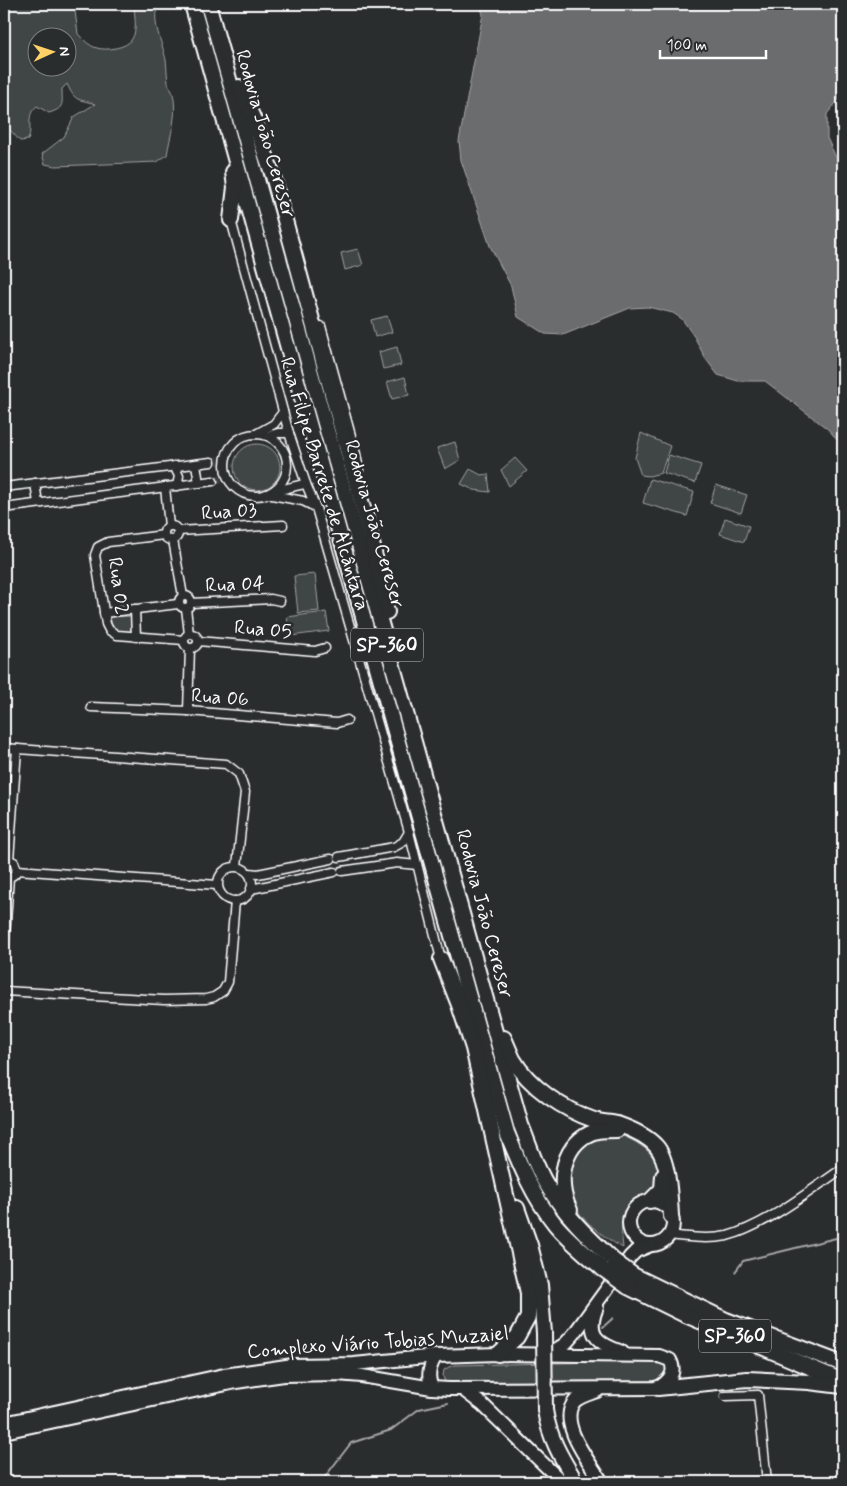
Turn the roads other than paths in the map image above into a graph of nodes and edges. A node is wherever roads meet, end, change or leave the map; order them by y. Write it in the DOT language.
graph roads {
  1 [pos="192,4"];
  2 [pos="208,4"];
  3 [pos="220,44"];
  4 [pos="222,111"];
  5 [pos="231,220"];
  6 [pos="283,412"];
  7 [pos="289,433"];
  8 [pos="255,434"];
  9 [pos="268,436"];
  10 [pos="211,462"];
  11 [pos="196,464"];
  12 [pos="174,466"];
  13 [pos="213,481"];
  14 [pos="35,483"];
  15 [pos="198,483"];
  16 [pos="306,484"];
  17 [pos="177,486"];
  18 [pos="4,487"];
  19 [pos="165,487"];
  20 [pos="275,490"];
  21 [pos="267,494"];
  22 [pos="38,502"];
  23 [pos="4,508"];
  24 [pos="316,508"];
  25 [pos="283,524"];
  26 [pos="169,526"];
  27 [pos="178,531"];
  28 [pos="164,535"];
  29 [pos="173,540"];
  30 [pos="183,596"];
  31 [pos="280,601"];
  32 [pos="178,604"];
  33 [pos="189,606"];
  34 [pos="135,609"];
  35 [pos="104,613"];
  36 [pos="187,637"];
  37 [pos="136,638"];
  38 [pos="198,641"];
  39 [pos="190,648"];
  40 [pos="325,648"];
  41 [pos="398,682"];
  42 [pos="91,707"];
  43 [pos="188,711"];
  44 [pos="346,720"];
  45 [pos="4,748"];
  46 [pos="17,749"];
  47 [pos="409,832"];
  48 [pos="394,847"];
  49 [pos="352,855"];
  50 [pos="7,861"];
  51 [pos="317,862"];
  52 [pos="398,863"];
  53 [pos="417,864"];
  54 [pos="237,866"];
  55 [pos="355,868"];
  56 [pos="17,870"];
  57 [pos="249,873"];
  58 [pos="320,874"];
  59 [pos="6,876"];
  60 [pos="217,884"];
  61 [pos="251,889"];
  62 [pos="235,901"];
  63 [pos="4,953"];
  64 [pos="441,959"];
  65 [pos="4,991"];
  66 [pos="488,1007"];
  67 [pos="475,1020"];
  68 [pos="628,1129"];
  69 [pos="492,1132"];
  70 [pos="664,1165"];
  71 [pos="843,1168"];
  72 [pos="650,1201"];
  73 [pos="671,1216"];
  74 [pos="629,1226"];
  75 [pos="581,1230"];
  76 [pos="669,1235"];
  77 [pos="651,1244"];
  78 [pos="630,1257"];
  79 [pos="608,1265"];
  80 [pos="630,1281"];
  81 [pos="598,1302"];
  82 [pos="498,1354"];
  83 [pos="550,1354"];
  84 [pos="436,1356"];
  85 [pos="631,1356"];
  86 [pos="843,1364"];
  87 [pos="843,1382"];
  88 [pos="843,1387"];
  89 [pos="432,1388"];
  90 [pos="606,1388"];
  91 [pos="658,1388"];
  92 [pos="462,1389"];
  93 [pos="725,1396"];
  94 [pos="4,1423"];
  95 [pos="4,1432"];
  96 [pos="562,1482"];
  97 [pos="576,1482"];
  98 [pos="602,1482"];
  99 [pos="767,1482"];
  1 -- 4 [label="highway, Rodovia João Cereser / SP-360"];
  2 -- 3 [label="highway, Rodovia João Cereser / SP-360"];
  3 -- 41 [label="highway, Rodovia João Cereser / SP-360"];
  3 -- 41 [label="highway"];
  4 -- 5 [label="highway"];
  4 -- 67 [label="highway, Rodovia João Cereser / SP-360"];
  5 -- 6 [label="street, Rua Filipe Barrete de Alcântara"];
  6 -- 7 [label="street, Rua Filipe Barrete de Alcântara"];
  6 -- 8 [label="street"];
  7 -- 9 [label="street"];
  7 -- 16 [label="street, Rua Filipe Barrete de Alcântara"];
  8 -- 9 [label="street"];
  8 -- 21 [label="street"];
  9 -- 20 [label="street"];
  10 -- 11 [label="street"];
  11 -- 12 [label="street"];
  11 -- 15 [label="street"];
  12 -- 14 [label="street"];
  12 -- 17 [label="street"];
  13 -- 15 [label="street"];
  14 -- 18 [label="street"];
  14 -- 22 [label="street"];
  15 -- 17 [label="street"];
  16 -- 20 [label="street"];
  16 -- 24 [label="street, Rua Filipe Barrete de Alcântara"];
  17 -- 19 [label="street"];
  19 -- 22 [label="street"];
  19 -- 26 [label="street"];
  20 -- 21 [label="street"];
  21 -- 24 [label="street"];
  22 -- 23 [label="street"];
  24 -- 47 [label="street, Rua Filipe Barrete de Alcântara"];
  25 -- 27 [label="street, Rua 03"];
  26 -- 27 [label="street"];
  26 -- 28 [label="street"];
  27 -- 29 [label="street"];
  28 -- 29 [label="street"];
  28 -- 35 [label="street, Rua 02"];
  29 -- 30 [label="street"];
  30 -- 32 [label="street"];
  30 -- 33 [label="street"];
  31 -- 33 [label="street, Rua 04"];
  32 -- 33 [label="street"];
  32 -- 34 [label="street, Rua 04"];
  33 -- 36 [label="street"];
  34 -- 35 [label="street, Rua 04"];
  34 -- 37 [label="street"];
  35 -- 37 [label="street, Rua 02"];
  36 -- 37 [label="street"];
  36 -- 38 [label="street"];
  36 -- 39 [label="street"];
  38 -- 39 [label="street"];
  38 -- 40 [label="street, Rua 05"];
  39 -- 43 [label="street"];
  41 -- 66 [label="highway, Rodovia João Cereser / SP-360"];
  42 -- 43 [label="street, Rua 06"];
  43 -- 44 [label="street, Rua 06"];
  45 -- 46 [label="street"];
  46 -- 50 [label="street"];
  46 -- 54 [label="street"];
  47 -- 48 [label="street"];
  47 -- 53 [label="street, Rua Filipe Barrete de Alcântara"];
  48 -- 49 [label="street"];
  48 -- 52 [label="street"];
  49 -- 51 [label="street"];
  49 -- 55 [label="street"];
  50 -- 56 [label="street"];
  51 -- 57 [label="street"];
  51 -- 58 [label="street"];
  52 -- 53 [label="street"];
  52 -- 55 [label="street"];
  53 -- 64 [label="street, Rua Filipe Barrete de Alcântara"];
  54 -- 57 [label="street"];
  54 -- 60 [label="street"];
  55 -- 58 [label="street"];
  56 -- 59 [label="street"];
  56 -- 60 [label="street"];
  57 -- 61 [label="street"];
  58 -- 61 [label="street"];
  59 -- 63 [label="street"];
  60 -- 62 [label="street"];
  61 -- 62 [label="street"];
  62 -- 65 [label="street"];
  64 -- 69 [label="highway"];
  66 -- 68 [label="highway"];
  66 -- 75 [label="highway, Rodovia João Cereser / SP-360"];
  67 -- 69 [label="highway"];
  67 -- 79 [label="highway"];
  68 -- 70 [label="highway"];
  68 -- 75 [label="highway"];
  69 -- 82 [label="highway"];
  69 -- 97 [label="highway, bridge"];
  70 -- 72 [label="highway"];
  70 -- 73 [label="highway"];
  71 -- 76 [label="street"];
  72 -- 73 [label="main road"];
  72 -- 74 [label="main road"];
  73 -- 76 [label="main road"];
  74 -- 77 [label="main road"];
  74 -- 78 [label="main road"];
  75 -- 79 [label="highway, Rodovia João Cereser / SP-360"];
  76 -- 77 [label="main road"];
  77 -- 78 [label="main road"];
  78 -- 81 [label="main road, Complexo Viário Tobias Muzaiel"];
  79 -- 80 [label="highway, SP-360, bridge"];
  80 -- 86 [label="highway, SP-360"];
  80 -- 87 [label="highway, SP-360"];
  81 -- 83 [label="main road, Complexo Viário Tobias Muzaiel"];
  81 -- 85 [label="main road, Complexo Viário Tobias Muzaiel"];
  82 -- 83 [label="main road, Complexo Viário Tobias Muzaiel"];
  82 -- 84 [label="main road, Complexo Viário Tobias Muzaiel"];
  83 -- 85 [label="main road, Complexo Viário Tobias Muzaiel"];
  84 -- 89 [label="main road"];
  84 -- 94 [label="main road, Complexo Viário Tobias Muzaiel"];
  85 -- 91 [label="main road, Complexo Viário Tobias Muzaiel"];
  88 -- 91 [label="highway"];
  89 -- 92 [label="main road"];
  89 -- 95 [label="main road"];
  90 -- 91 [label="main road"];
  90 -- 92 [label="main road"];
  90 -- 98 [label="main road"];
  92 -- 96 [label="main road"];
  93 -- 99 [label="street"];
}
